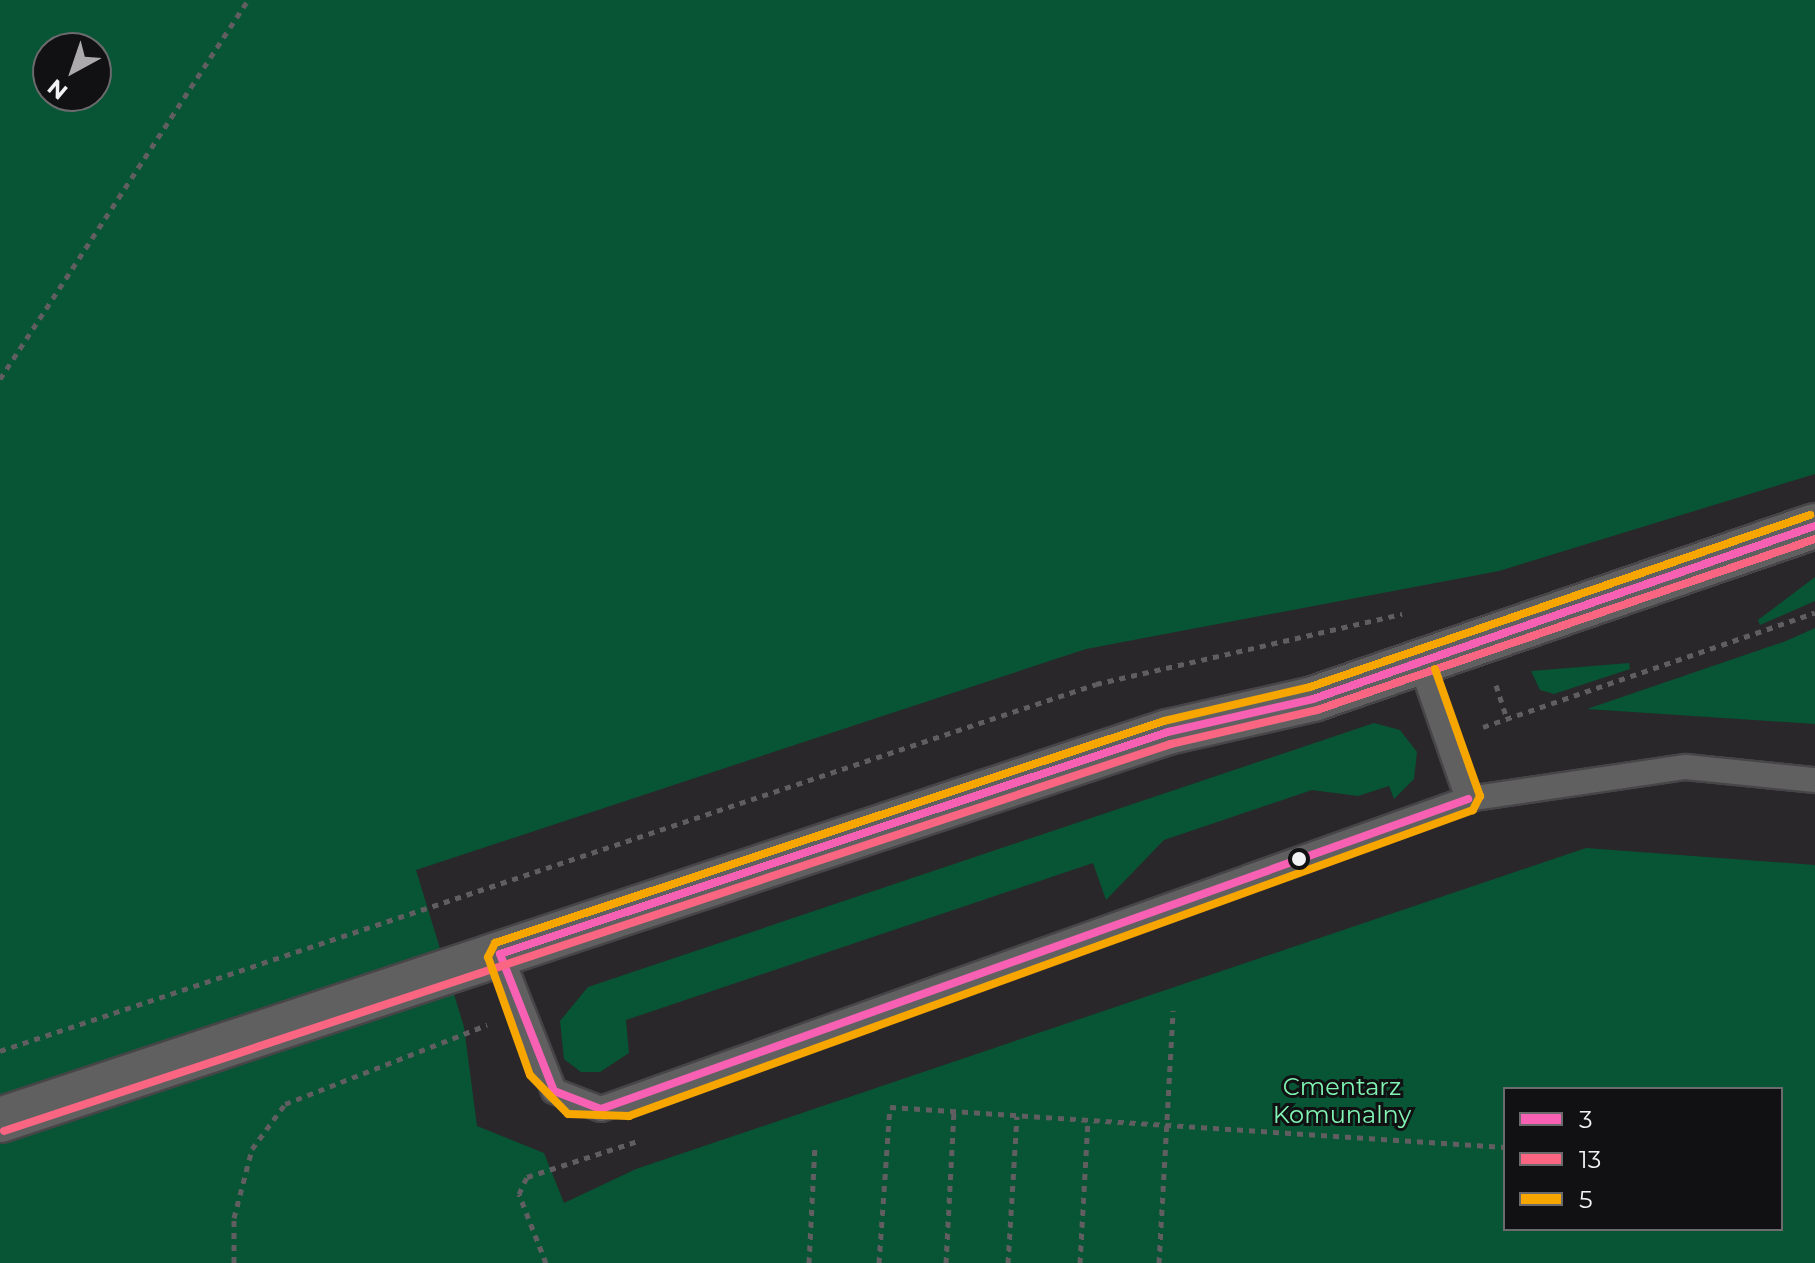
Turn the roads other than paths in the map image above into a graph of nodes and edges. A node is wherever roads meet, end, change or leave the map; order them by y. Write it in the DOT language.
graph roads {
  1 [pos="1815,526"];
  2 [pos="1420,661"];
  3 [pos="1815,780"];
  4 [pos="1468,799"];
  5 [pos="500,954"];
  6 [pos="0,1120"];
  1 -- 2 [label="main road"];
  2 -- 4 [label="lane"];
  2 -- 5 [label="main road"];
  3 -- 4 [label="lane"];
  4 -- 5 [label="lane"];
  5 -- 6 [label="main road"];
}
